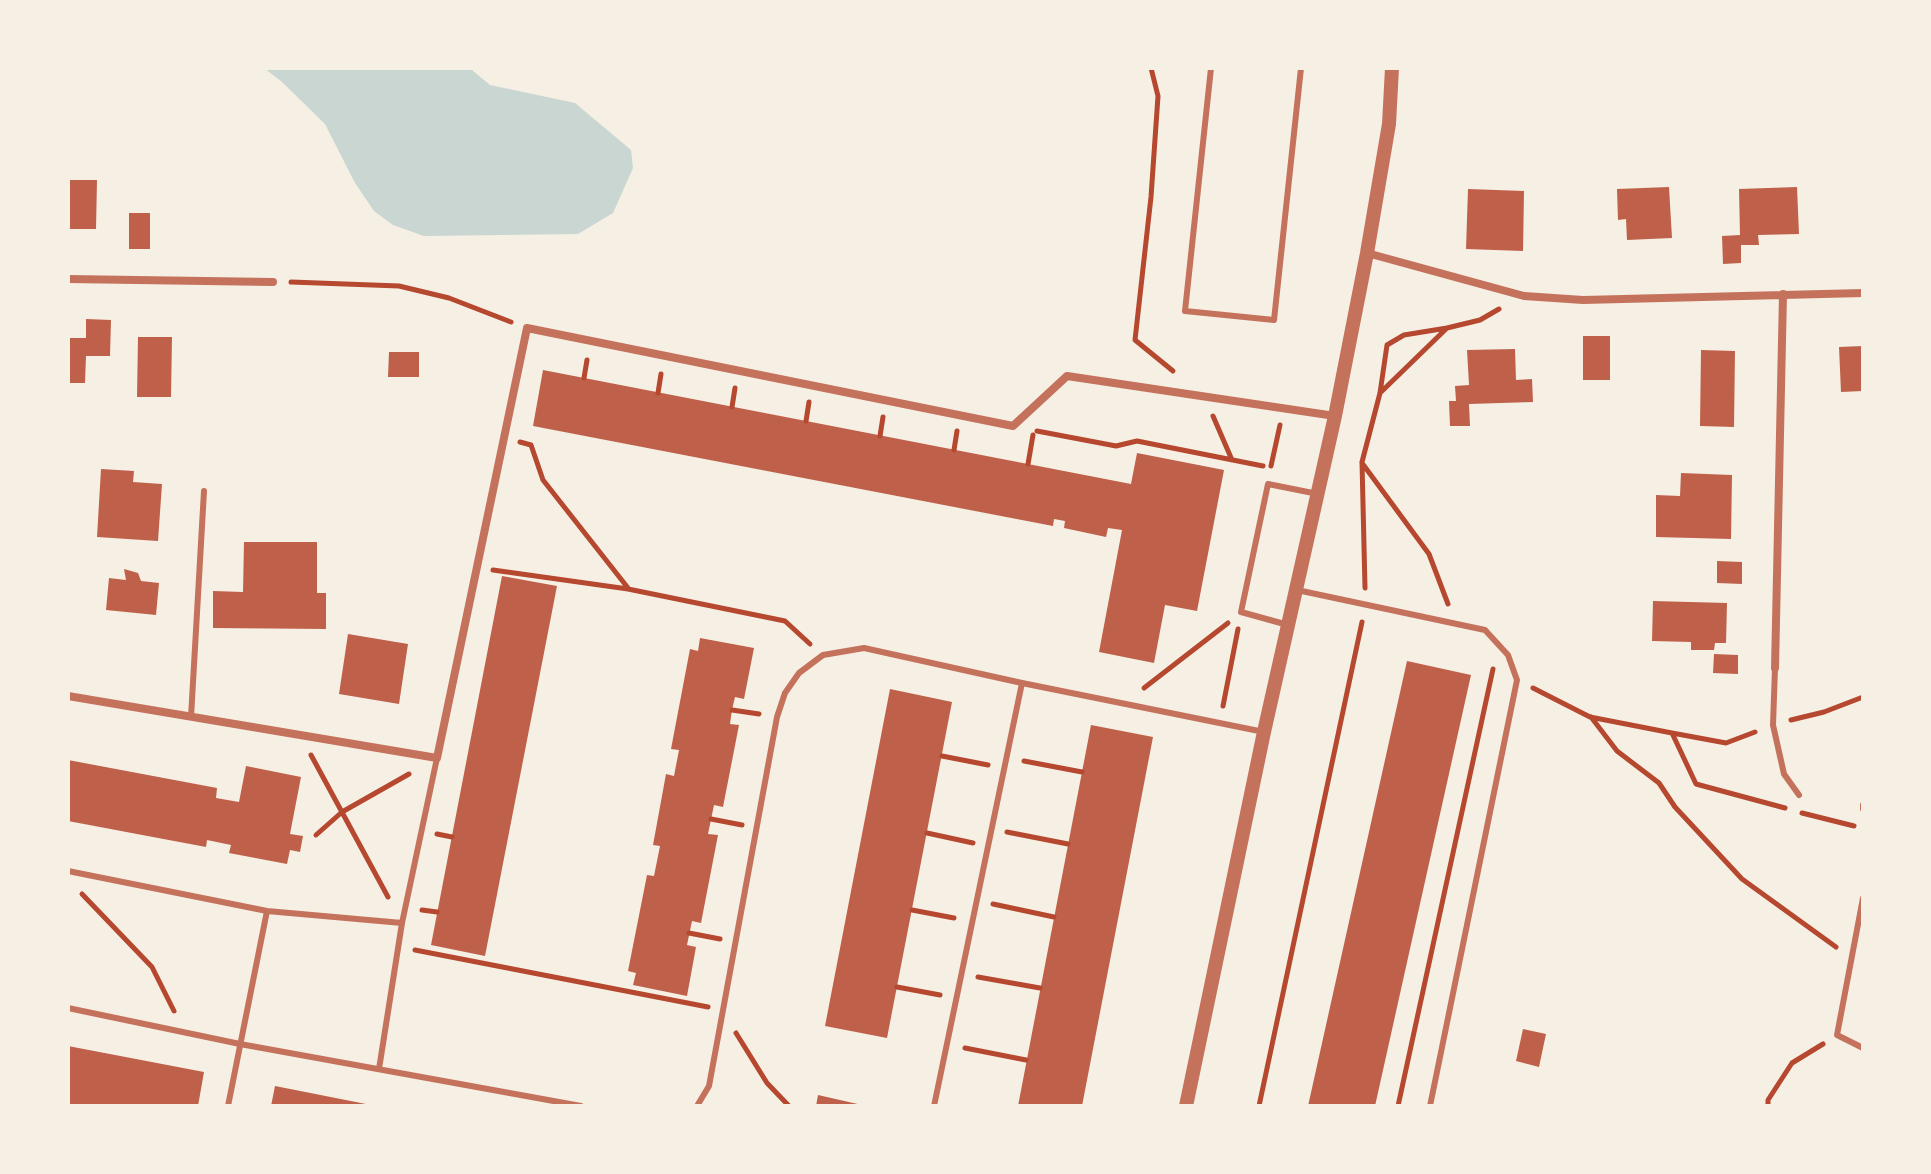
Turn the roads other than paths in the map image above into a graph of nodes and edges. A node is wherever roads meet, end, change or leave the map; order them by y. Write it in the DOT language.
graph roads {
  1 [pos="1211,68"];
  2 [pos="1301,68"];
  3 [pos="1392,68"];
  4 [pos="1367,253"];
  5 [pos="68,279"];
  6 [pos="273,282"];
  7 [pos="1863,293"];
  8 [pos="1783,294"];
  9 [pos="1335,416"];
  10 [pos="204,491"];
  11 [pos="1318,494"];
  12 [pos="1297,590"];
  13 [pos="1288,625"];
  14 [pos="1775,668"];
  15 [pos="1022,683"];
  16 [pos="68,696"];
  17 [pos="191,717"];
  18 [pos="1264,732"];
  19 [pos="437,758"];
  20 [pos="1799,795"];
  21 [pos="68,871"];
  22 [pos="1863,898"];
  23 [pos="267,911"];
  24 [pos="402,923"];
  25 [pos="68,1008"];
  26 [pos="240,1044"];
  27 [pos="1863,1048"];
  28 [pos="379,1069"];
  29 [pos="228,1106"];
  30 [pos="581,1106"];
  31 [pos="697,1106"];
  32 [pos="934,1106"];
  33 [pos="1186,1106"];
  34 [pos="1430,1106"];
  1 -- 2 [label="lane"];
  3 -- 4 [label="street"];
  4 -- 8 [label="street"];
  4 -- 9 [label="street"];
  5 -- 6 [label="street"];
  7 -- 8 [label="street"];
  8 -- 14 [label="street"];
  9 -- 11 [label="street"];
  9 -- 19 [label="street"];
  10 -- 17 [label="lane"];
  11 -- 12 [label="street"];
  11 -- 13 [label="lane"];
  12 -- 13 [label="street"];
  12 -- 34 [label="lane"];
  13 -- 18 [label="street"];
  14 -- 20 [label="lane"];
  15 -- 18 [label="lane"];
  15 -- 31 [label="lane"];
  15 -- 32 [label="lane"];
  16 -- 17 [label="street"];
  17 -- 19 [label="street"];
  18 -- 33 [label="street"];
  19 -- 24 [label="lane"];
  21 -- 23 [label="lane"];
  22 -- 27 [label="lane"];
  23 -- 24 [label="lane"];
  23 -- 26 [label="lane"];
  24 -- 28 [label="lane"];
  25 -- 26 [label="lane"];
  26 -- 28 [label="lane"];
  26 -- 29 [label="lane"];
  28 -- 30 [label="lane"];
}
